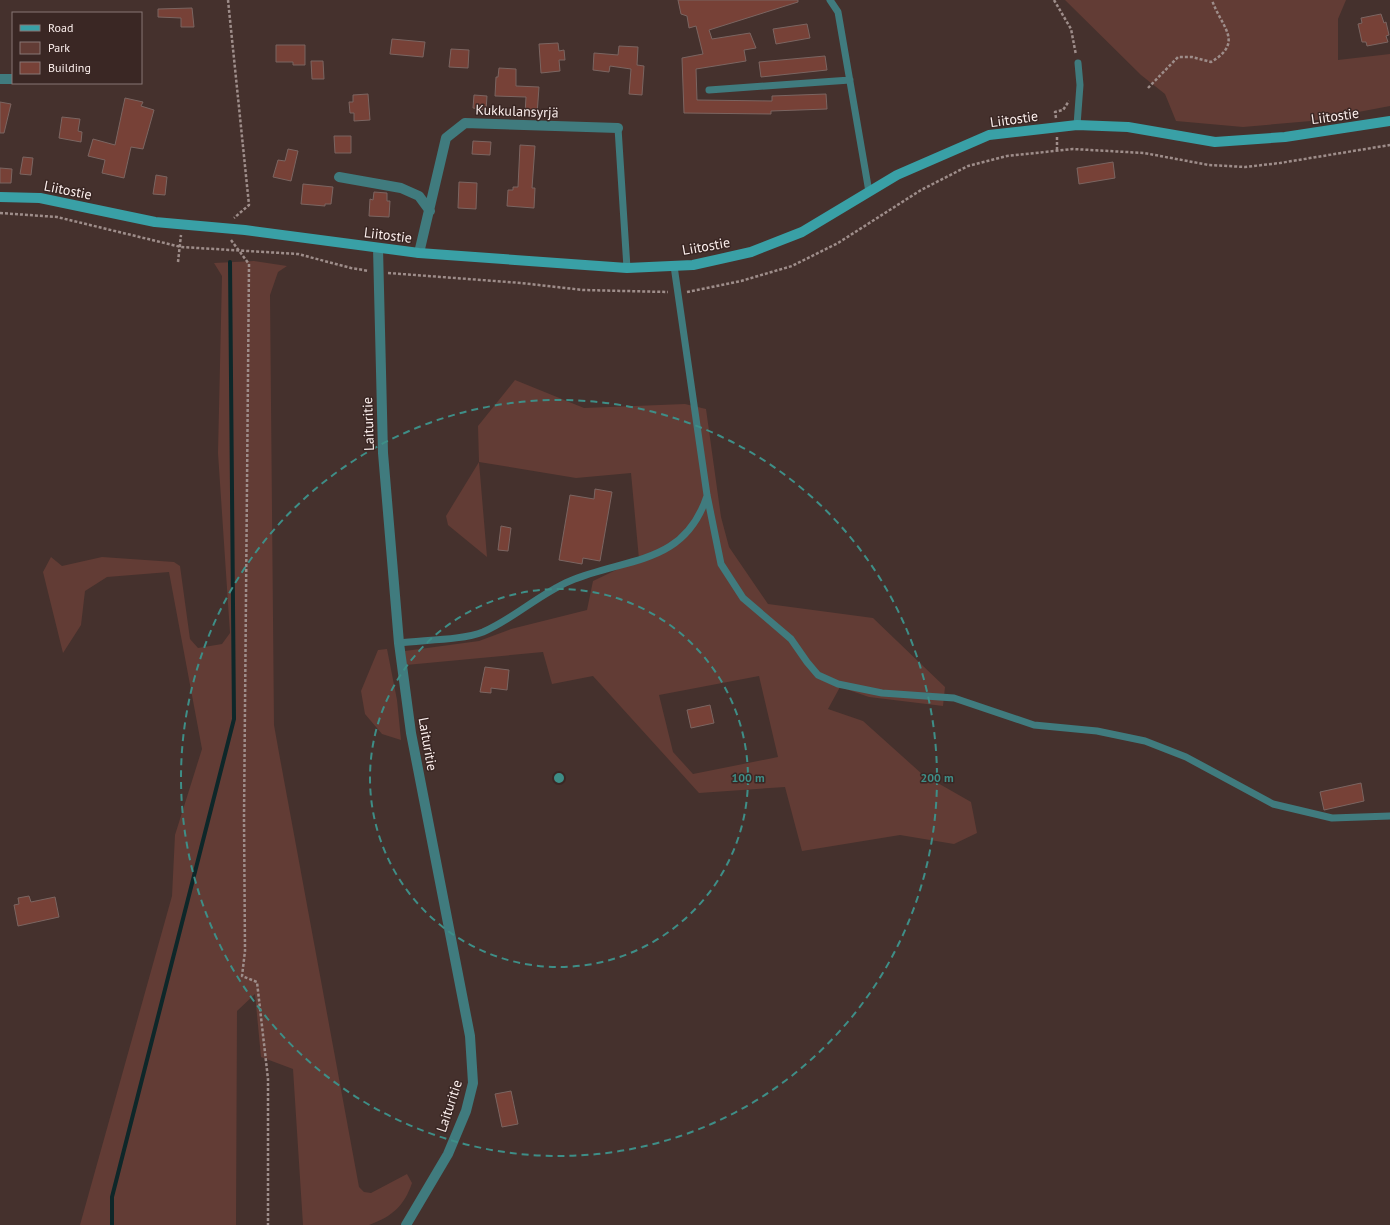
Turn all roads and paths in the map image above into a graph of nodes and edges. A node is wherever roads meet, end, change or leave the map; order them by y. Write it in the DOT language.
graph roads {
  1 [pos="228,0"];
  2 [pos="830,0"];
  3 [pos="1054,0"];
  4 [pos="1212,0"];
  5 [pos="1078,63"];
  6 [pos="0,79"];
  7 [pos="12,79"];
  8 [pos="850,80"];
  9 [pos="1148,88"];
  10 [pos="709,90"];
  11 [pos="1390,121"];
  12 [pos="1077,125"];
  13 [pos="618,128"];
  14 [pos="1390,145"];
  15 [pos="339,177"];
  16 [pos="869,192"];
  17 [pos="0,197"];
  18 [pos="249,205"];
  19 [pos="430,211"];
  20 [pos="0,213"];
  21 [pos="181,247"];
  22 [pos="378,248"];
  23 [pos="239,251"];
  24 [pos="419,253"];
  25 [pos="178,262"];
  26 [pos="674,266"];
  27 [pos="627,268"];
  28 [pos="379,272"];
  29 [pos="679,293"];
  30 [pos="707,495"];
  31 [pos="399,643"];
  32 [pos="1390,816"];
  33 [pos="268,1225"];
  34 [pos="406,1225"];
  1 -- 18 [label="path"];
  2 -- 8 [label="lane"];
  3 -- 5 [label="path"];
  4 -- 9 [label="path"];
  5 -- 12 [label="lane"];
  6 -- 7 [label="street"];
  8 -- 10 [label="lane"];
  8 -- 16 [label="lane"];
  11 -- 12 [label="street, Liitostie"];
  12 -- 16 [label="street, Liitostie"];
  13 -- 19 [label="street, Kukkulansyrjä"];
  13 -- 27 [label="lane"];
  14 -- 29 [label="path"];
  15 -- 19 [label="street"];
  16 -- 26 [label="street, Liitostie"];
  17 -- 22 [label="street, Liitostie"];
  19 -- 24 [label="street, Kukkulansyrjä"];
  20 -- 21 [label="path"];
  21 -- 23 [label="path"];
  21 -- 25 [label="path"];
  22 -- 24 [label="street, Liitostie"];
  22 -- 28 [label="street, Laituritie"];
  23 -- 28 [label="path"];
  23 -- 33 [label="path"];
  24 -- 27 [label="street, Liitostie"];
  26 -- 27 [label="street, Liitostie"];
  26 -- 29 [label="lane"];
  28 -- 29 [label="path"];
  28 -- 31 [label="street, Laituritie"];
  29 -- 30 [label="lane"];
  30 -- 31 [label="lane"];
  30 -- 32 [label="lane"];
  31 -- 34 [label="street, Laituritie"];
}
